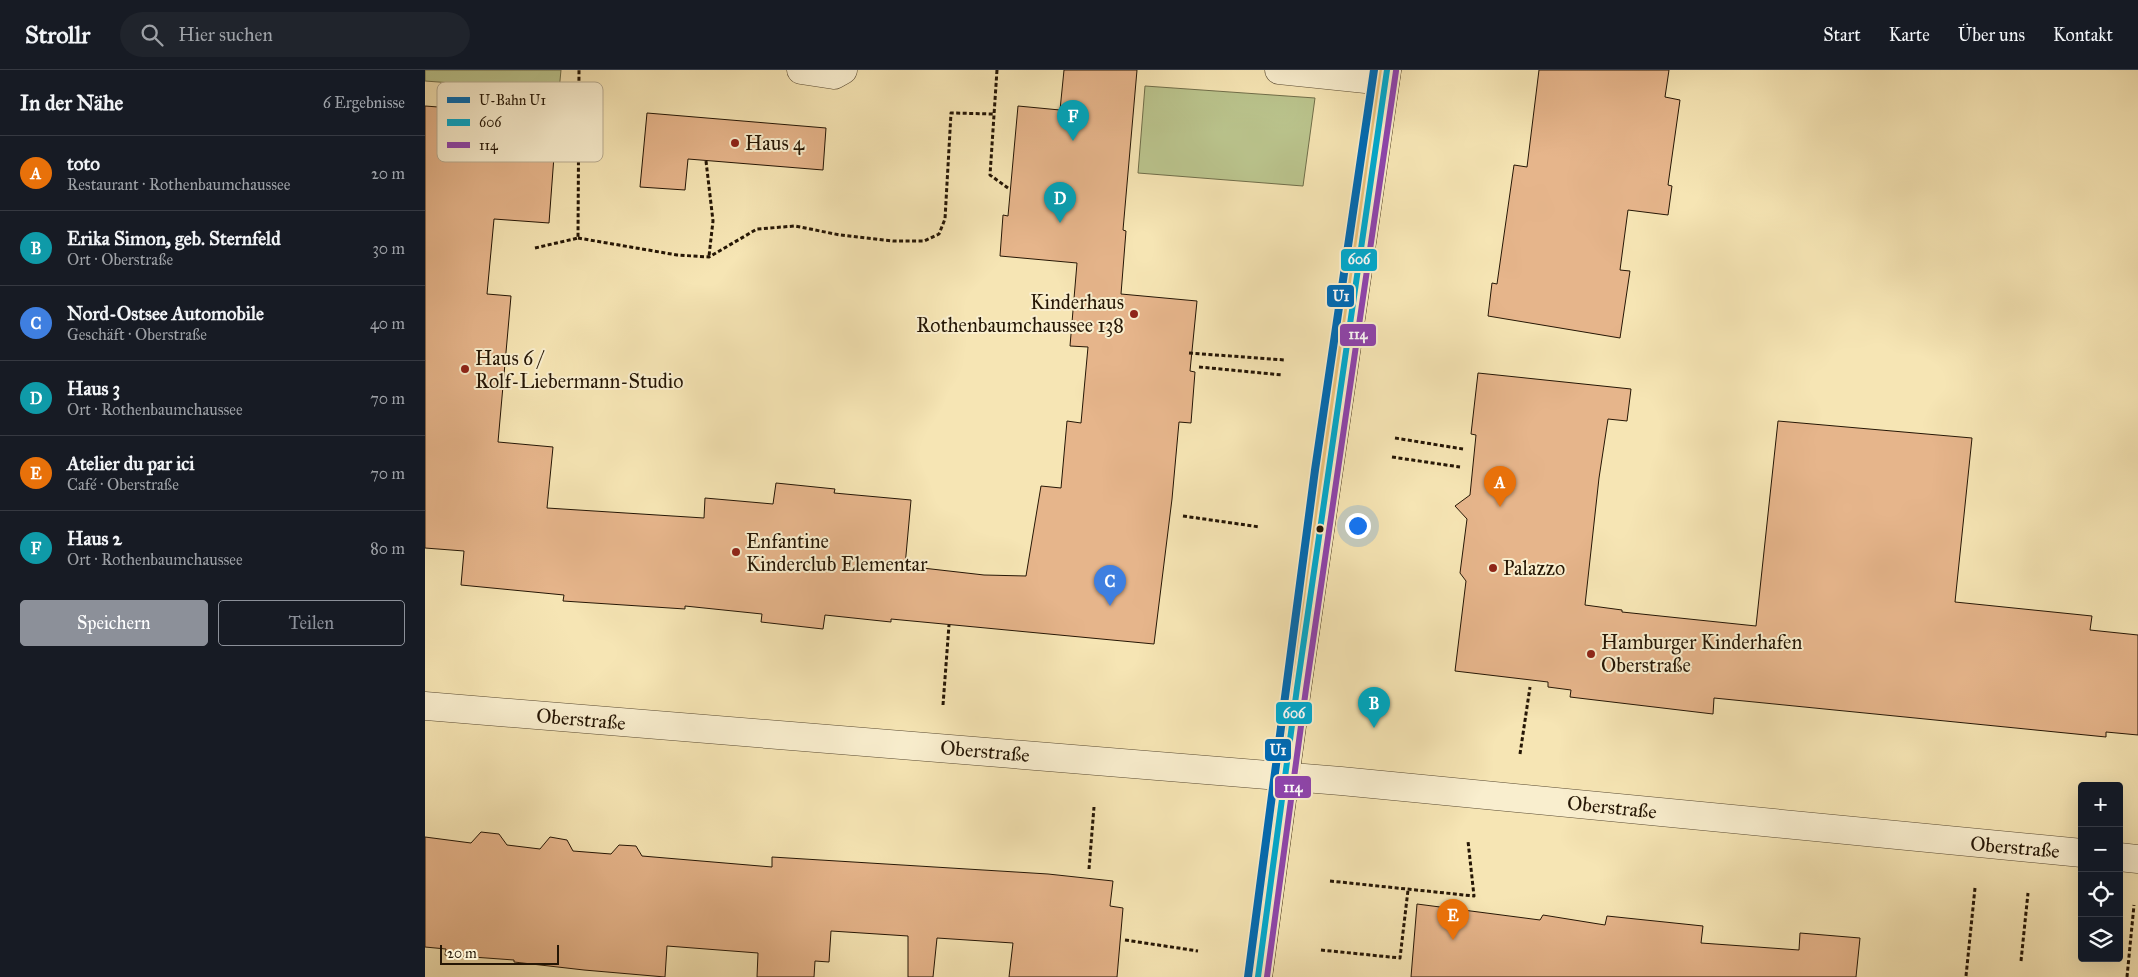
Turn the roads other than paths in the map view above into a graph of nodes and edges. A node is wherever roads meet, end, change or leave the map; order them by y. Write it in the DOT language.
graph roads {
  1 [pos="801,70"];
  2 [pos="843,70"];
  3 [pos="1279,70"];
  4 [pos="1386,76"];
  5 [pos="425,706"];
  6 [pos="1285,776"];
  7 [pos="2078,853"];
  8 [pos="2123,857"];
  9 [pos="2138,859"];
  10 [pos="1259,977"];
  1 -- 2 [label="street"];
  3 -- 4 [label="street"];
  4 -- 6 [label="main road"];
  5 -- 6 [label="street, Oberstraße"];
  6 -- 7 [label="street, Oberstraße"];
  6 -- 10 [label="main road"];
  8 -- 9 [label="street"];
}
